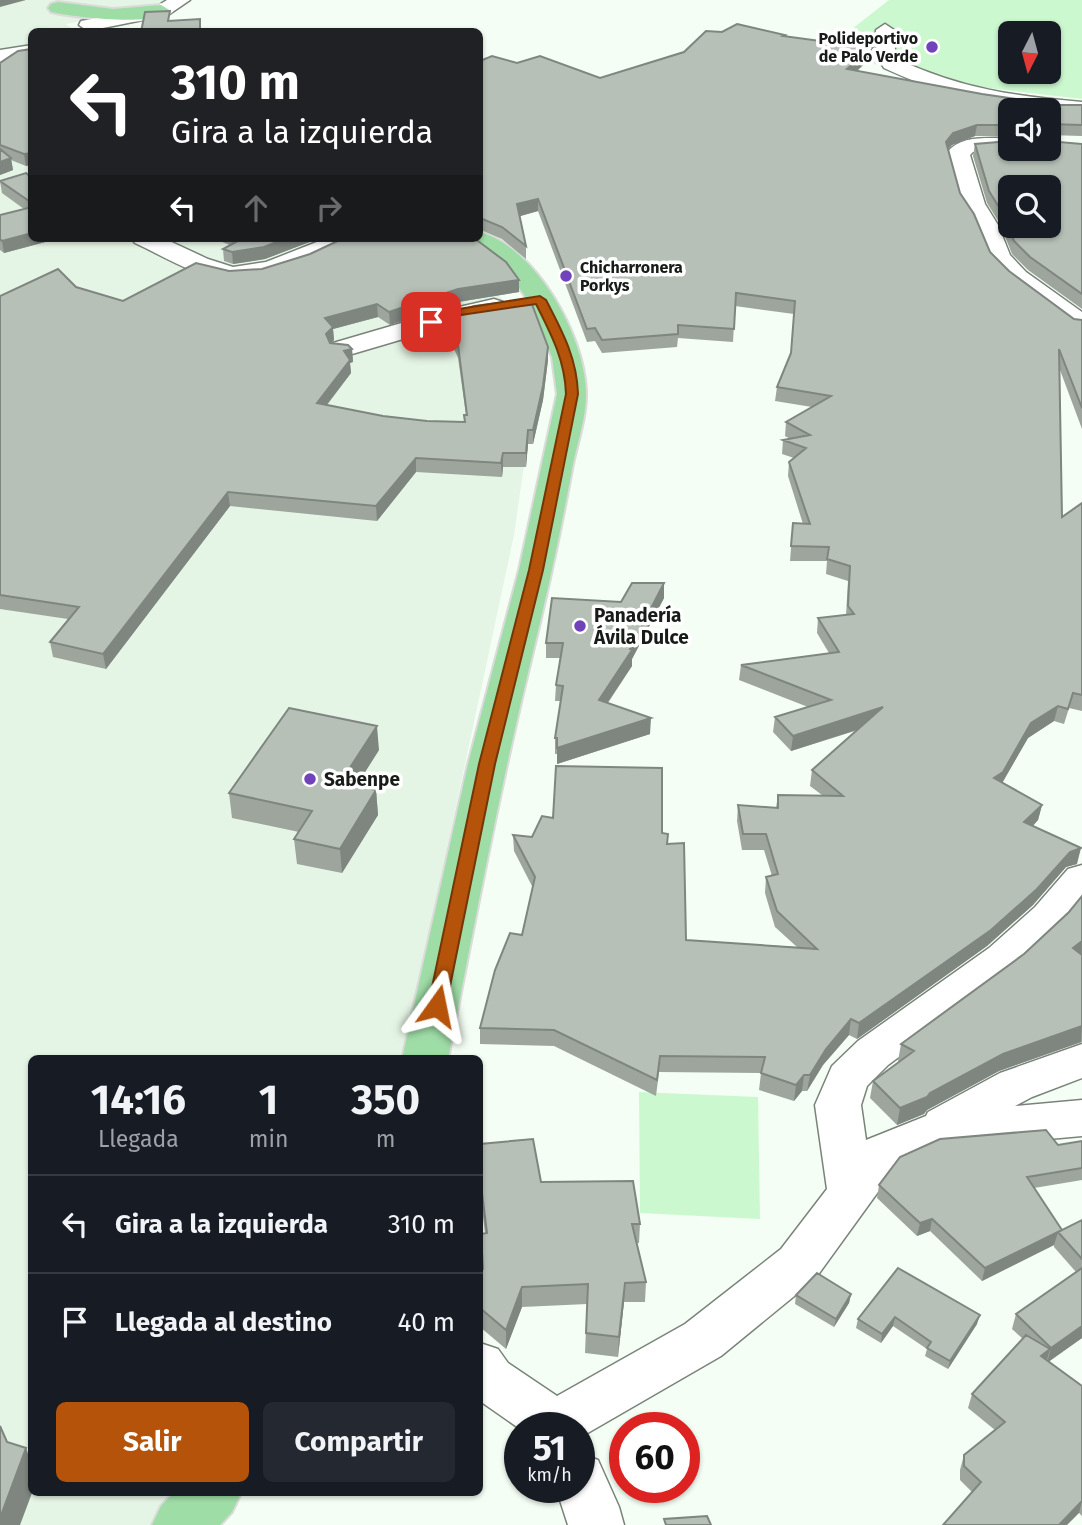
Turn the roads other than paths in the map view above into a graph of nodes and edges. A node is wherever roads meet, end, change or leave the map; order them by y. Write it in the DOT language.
graph roads {
  1 [pos="37,0"];
  2 [pos="181,0"];
  3 [pos="58,8"];
  4 [pos="161,11"];
  5 [pos="92,28"];
  6 [pos="128,28"];
  7 [pos="885,30"];
  8 [pos="28,52"];
  9 [pos="0,56"];
  10 [pos="1082,108"];
  11 [pos="998,145"];
  12 [pos="153,242"];
  13 [pos="336,242"];
  14 [pos="482,242"];
  15 [pos="540,300"];
  16 [pos="1082,324"];
  17 [pos="341,349"];
  18 [pos="1082,878"];
  19 [pos="426,1055"];
  20 [pos="1082,1061"];
  21 [pos="1082,1118"];
  22 [pos="932,1132"];
  23 [pos="852,1194"];
  24 [pos="483,1369"];
  25 [pos="536,1412"];
  26 [pos="580,1412"];
  27 [pos="209,1496"];
  28 [pos="590,1503"];
  29 [pos="181,1525"];
  30 [pos="596,1525"];
  1 -- 3 [label="main road"];
  2 -- 4 [label="street"];
  3 -- 4 [label="main road"];
  3 -- 5 [label="main road"];
  4 -- 5 [label="street"];
  4 -- 6 [label="main road"];
  7 -- 10 [label="street"];
  8 -- 9 [label="street"];
  11 -- 16 [label="street"];
  12 -- 13 [label="street"];
  14 -- 15 [label="main road"];
  15 -- 17 [label="street"];
  15 -- 19 [label="main road"];
  18 -- 23 [label="street"];
  20 -- 22 [label="street"];
  21 -- 22 [label="street"];
  22 -- 23 [label="street"];
  23 -- 26 [label="street"];
  24 -- 25 [label="street"];
  27 -- 29 [label="main road"];
  28 -- 30 [label="street"];
}
